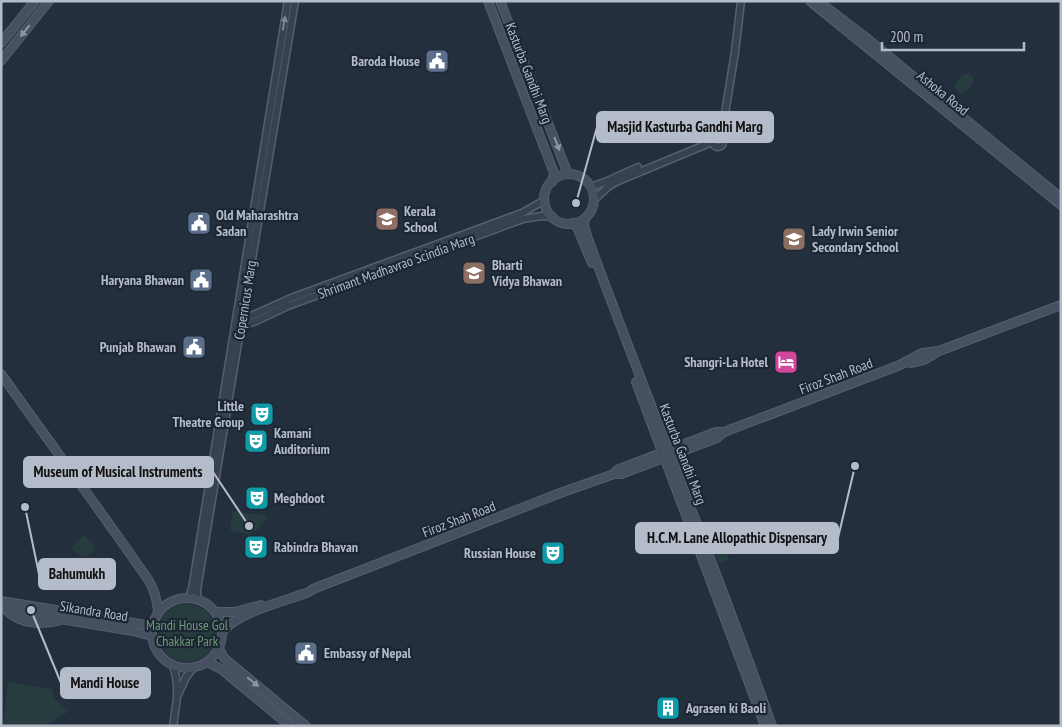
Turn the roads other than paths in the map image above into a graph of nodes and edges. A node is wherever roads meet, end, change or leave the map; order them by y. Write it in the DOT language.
graph roads {
  1 [pos="36,1"];
  2 [pos="49,1"];
  3 [pos="288,1"];
  4 [pos="295,1"];
  5 [pos="488,1"];
  6 [pos="500,1"];
  7 [pos="740,1"];
  8 [pos="810,1"];
  9 [pos="818,1"];
  10 [pos="1,43"];
  11 [pos="1,61"];
  12 [pos="716,139"];
  13 [pos="568,174"];
  14 [pos="552,182"];
  15 [pos="591,187"];
  16 [pos="1061,198"];
  17 [pos="545,200"];
  18 [pos="594,200"];
  19 [pos="1061,205"];
  20 [pos="554,217"];
  21 [pos="585,218"];
  22 [pos="572,223"];
  23 [pos="246,278"];
  24 [pos="1061,305"];
  25 [pos="238,324"];
  26 [pos="1,374"];
  27 [pos="667,454"];
  28 [pos="313,589"];
  29 [pos="154,590"];
  30 [pos="193,598"];
  31 [pos="1,601"];
  32 [pos="171,601"];
  33 [pos="3,609"];
  34 [pos="158,612"];
  35 [pos="216,612"];
  36 [pos="153,625"];
  37 [pos="223,631"];
  38 [pos="152,636"];
  39 [pos="218,649"];
  40 [pos="207,662"];
  41 [pos="172,664"];
  42 [pos="194,667"];
  43 [pos="178,695"];
  44 [pos="772,723"];
  45 [pos="173,726"];
  46 [pos="290,726"];
  47 [pos="306,726"];
  48 [pos="765,726"];
  1 -- 10 [label="main road"];
  2 -- 11 [label="main road, one-way"];
  23 -- 3 [label="street, Copernicus Marg, one-way"];
  4 -- 23 [label="street, Copernicus Marg"];
  5 -- 14 [label="main road, Kasturba Gandhi Marg"];
  6 -- 13 [label="main road, Kasturba Gandhi Marg, one-way"];
  7 -- 12 [label="street"];
  8 -- 19 [label="main road, Ashoka Road"];
  9 -- 16 [label="main road, Ashoka Road"];
  12 -- 15 [label="street"];
  12 -- 18 [label="street"];
  13 -- 14 [label="main road"];
  13 -- 15 [label="main road"];
  14 -- 17 [label="main road"];
  15 -- 18 [label="main road"];
  17 -- 20 [label="main road"];
  17 -- 25 [label="street, Shrimant Madhavrao Scindia Marg"];
  18 -- 21 [label="main road"];
  20 -- 22 [label="main road"];
  20 -- 25 [label="street, Shrimant Madhavrao Scindia Marg"];
  21 -- 22 [label="main road"];
  21 -- 27 [label="main road, Kasturba Gandhi Marg"];
  22 -- 27 [label="main road, Kasturba Gandhi Marg"];
  23 -- 25 [label="street, Copernicus Marg"];
  24 -- 27 [label="main road, Firoz Shah Road"];
  25 -- 30 [label="street, Copernicus Marg"];
  26 -- 29 [label="main road"];
  27 -- 28 [label="main road, Firoz Shah Road"];
  27 -- 44 [label="main road, Kasturba Gandhi Marg"];
  27 -- 48 [label="main road, Kasturba Gandhi Marg"];
  28 -- 35 [label="main road, Firoz Shah Road"];
  28 -- 37 [label="main road, Firoz Shah Road"];
  29 -- 32 [label="main road"];
  29 -- 34 [label="main road"];
  30 -- 32 [label="main road"];
  30 -- 35 [label="main road"];
  31 -- 36 [label="main road, Sikandra Road"];
  32 -- 34 [label="main road"];
  33 -- 38 [label="main road, Sikandra Road"];
  34 -- 36 [label="main road"];
  35 -- 37 [label="main road"];
  36 -- 38 [label="main road"];
  37 -- 39 [label="main road"];
  38 -- 41 [label="main road"];
  39 -- 40 [label="main road"];
  39 -- 47 [label="main road, one-way"];
  40 -- 42 [label="main road"];
  40 -- 46 [label="main road"];
  41 -- 42 [label="main road"];
  41 -- 43 [label="street"];
  42 -- 43 [label="street"];
  43 -- 45 [label="street"];
}
